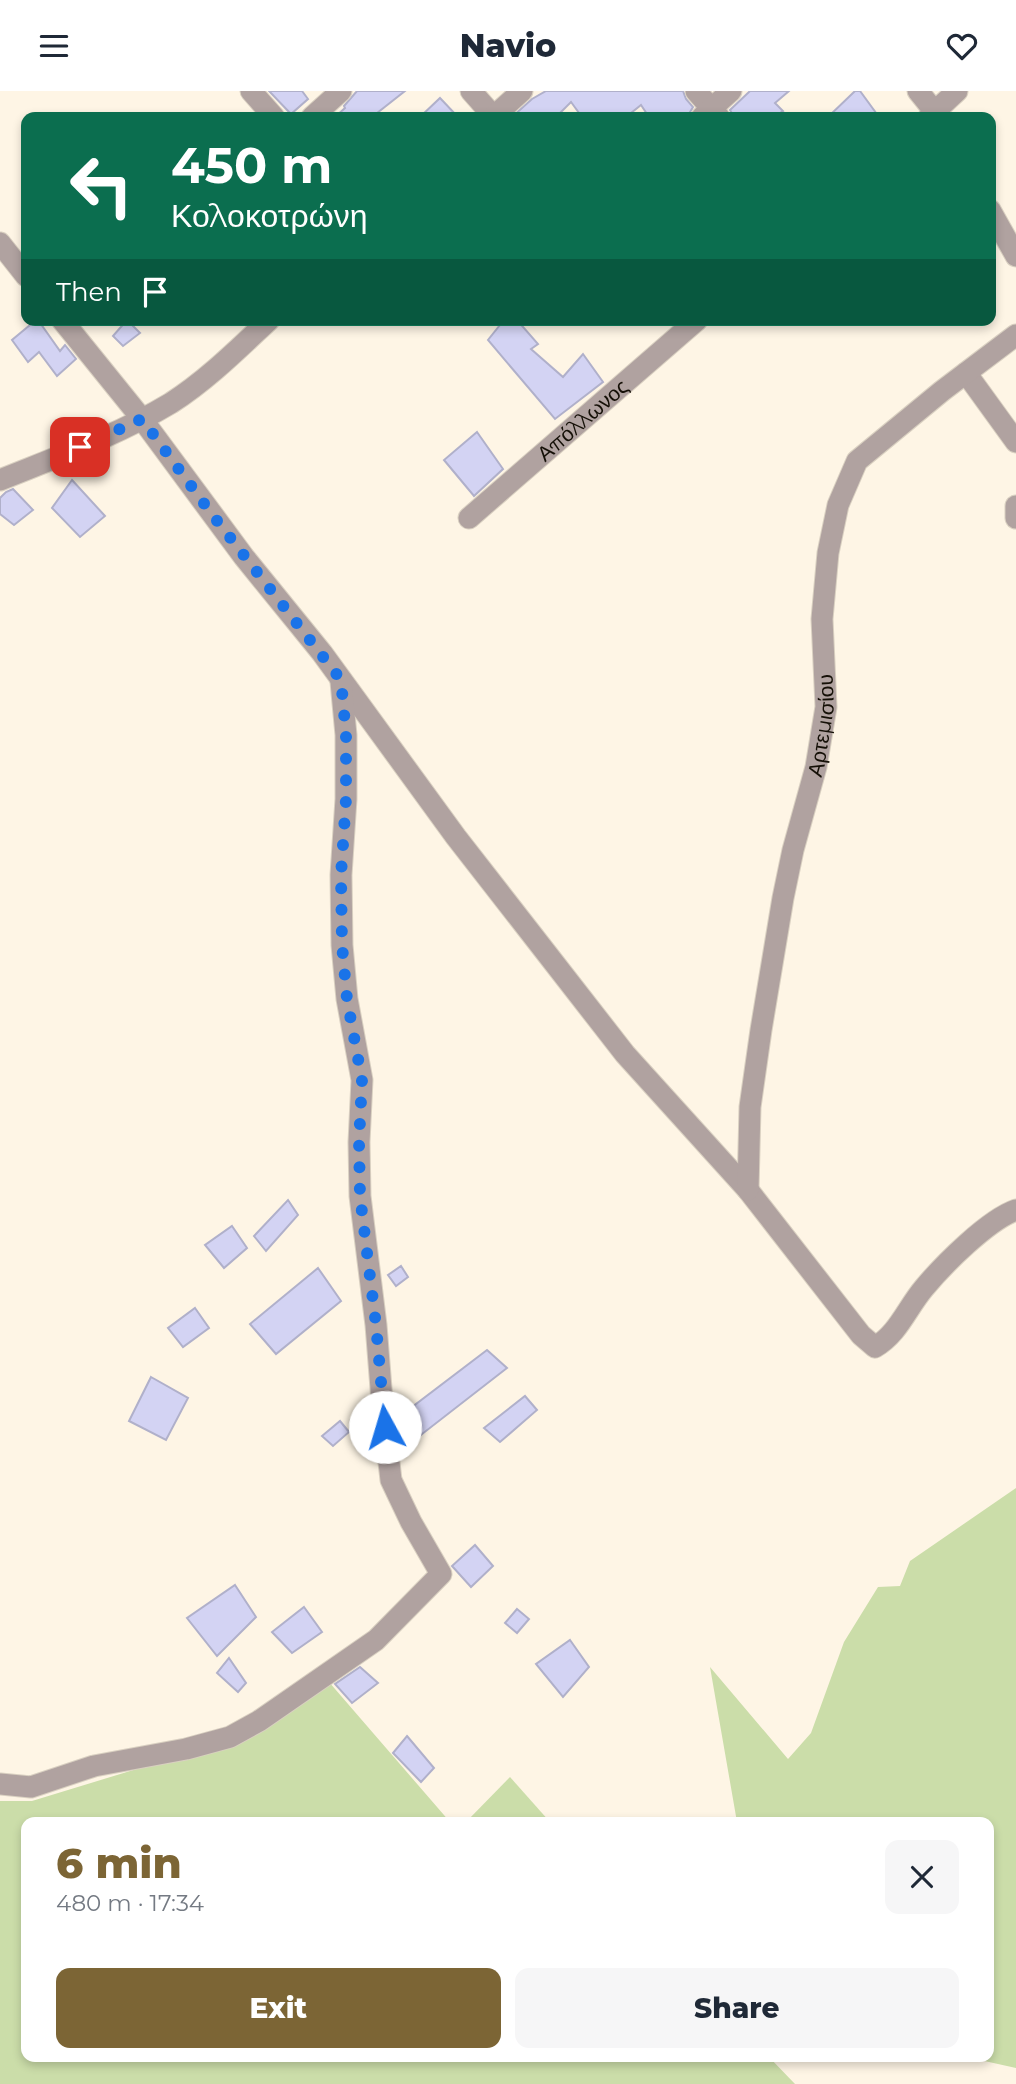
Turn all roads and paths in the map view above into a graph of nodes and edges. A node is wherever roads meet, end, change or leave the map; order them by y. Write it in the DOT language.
graph roads {
  1 [pos="251,91"];
  2 [pos="341,91"];
  3 [pos="471,91"];
  4 [pos="522,91"];
  5 [pos="696,91"];
  6 [pos="731,91"];
  7 [pos="918,91"];
  8 [pos="957,91"];
  9 [pos="270,112"];
  10 [pos="318,112"];
  11 [pos="490,112"];
  12 [pos="499,112"];
  13 [pos="710,112"];
  14 [pos="713,112"];
  15 [pos="933,112"];
  16 [pos="938,112"];
  17 [pos="996,221"];
  18 [pos="0,243"];
  19 [pos="1016,256"];
  20 [pos="21,270"];
  21 [pos="67,326"];
  22 [pos="263,326"];
  23 [pos="682,326"];
  24 [pos="1016,335"];
  25 [pos="966,373"];
  26 [pos="142,419"];
  27 [pos="1016,442"];
  28 [pos="0,480"];
  29 [pos="469,518"];
  30 [pos="341,680"];
  31 [pos="748,1190"];
  32 [pos="1016,1210"];
  33 [pos="0,1784"];
  1 -- 9 [label="street"];
  2 -- 10 [label="street"];
  3 -- 11 [label="street"];
  4 -- 12 [label="street"];
  5 -- 13 [label="street"];
  6 -- 14 [label="street"];
  7 -- 15 [label="street"];
  8 -- 16 [label="street"];
  17 -- 19 [label="street"];
  18 -- 20 [label="street"];
  21 -- 26 [label="street"];
  22 -- 26 [label="street"];
  23 -- 29 [label="street, Απόλλωνος"];
  24 -- 25 [label="street, Αρτεμισίου"];
  25 -- 27 [label="street"];
  25 -- 31 [label="street, Αρτεμισίου"];
  26 -- 28 [label="street"];
  26 -- 30 [label="street"];
  30 -- 31 [label="street"];
  30 -- 33 [label="street"];
  31 -- 32 [label="street"];
}
